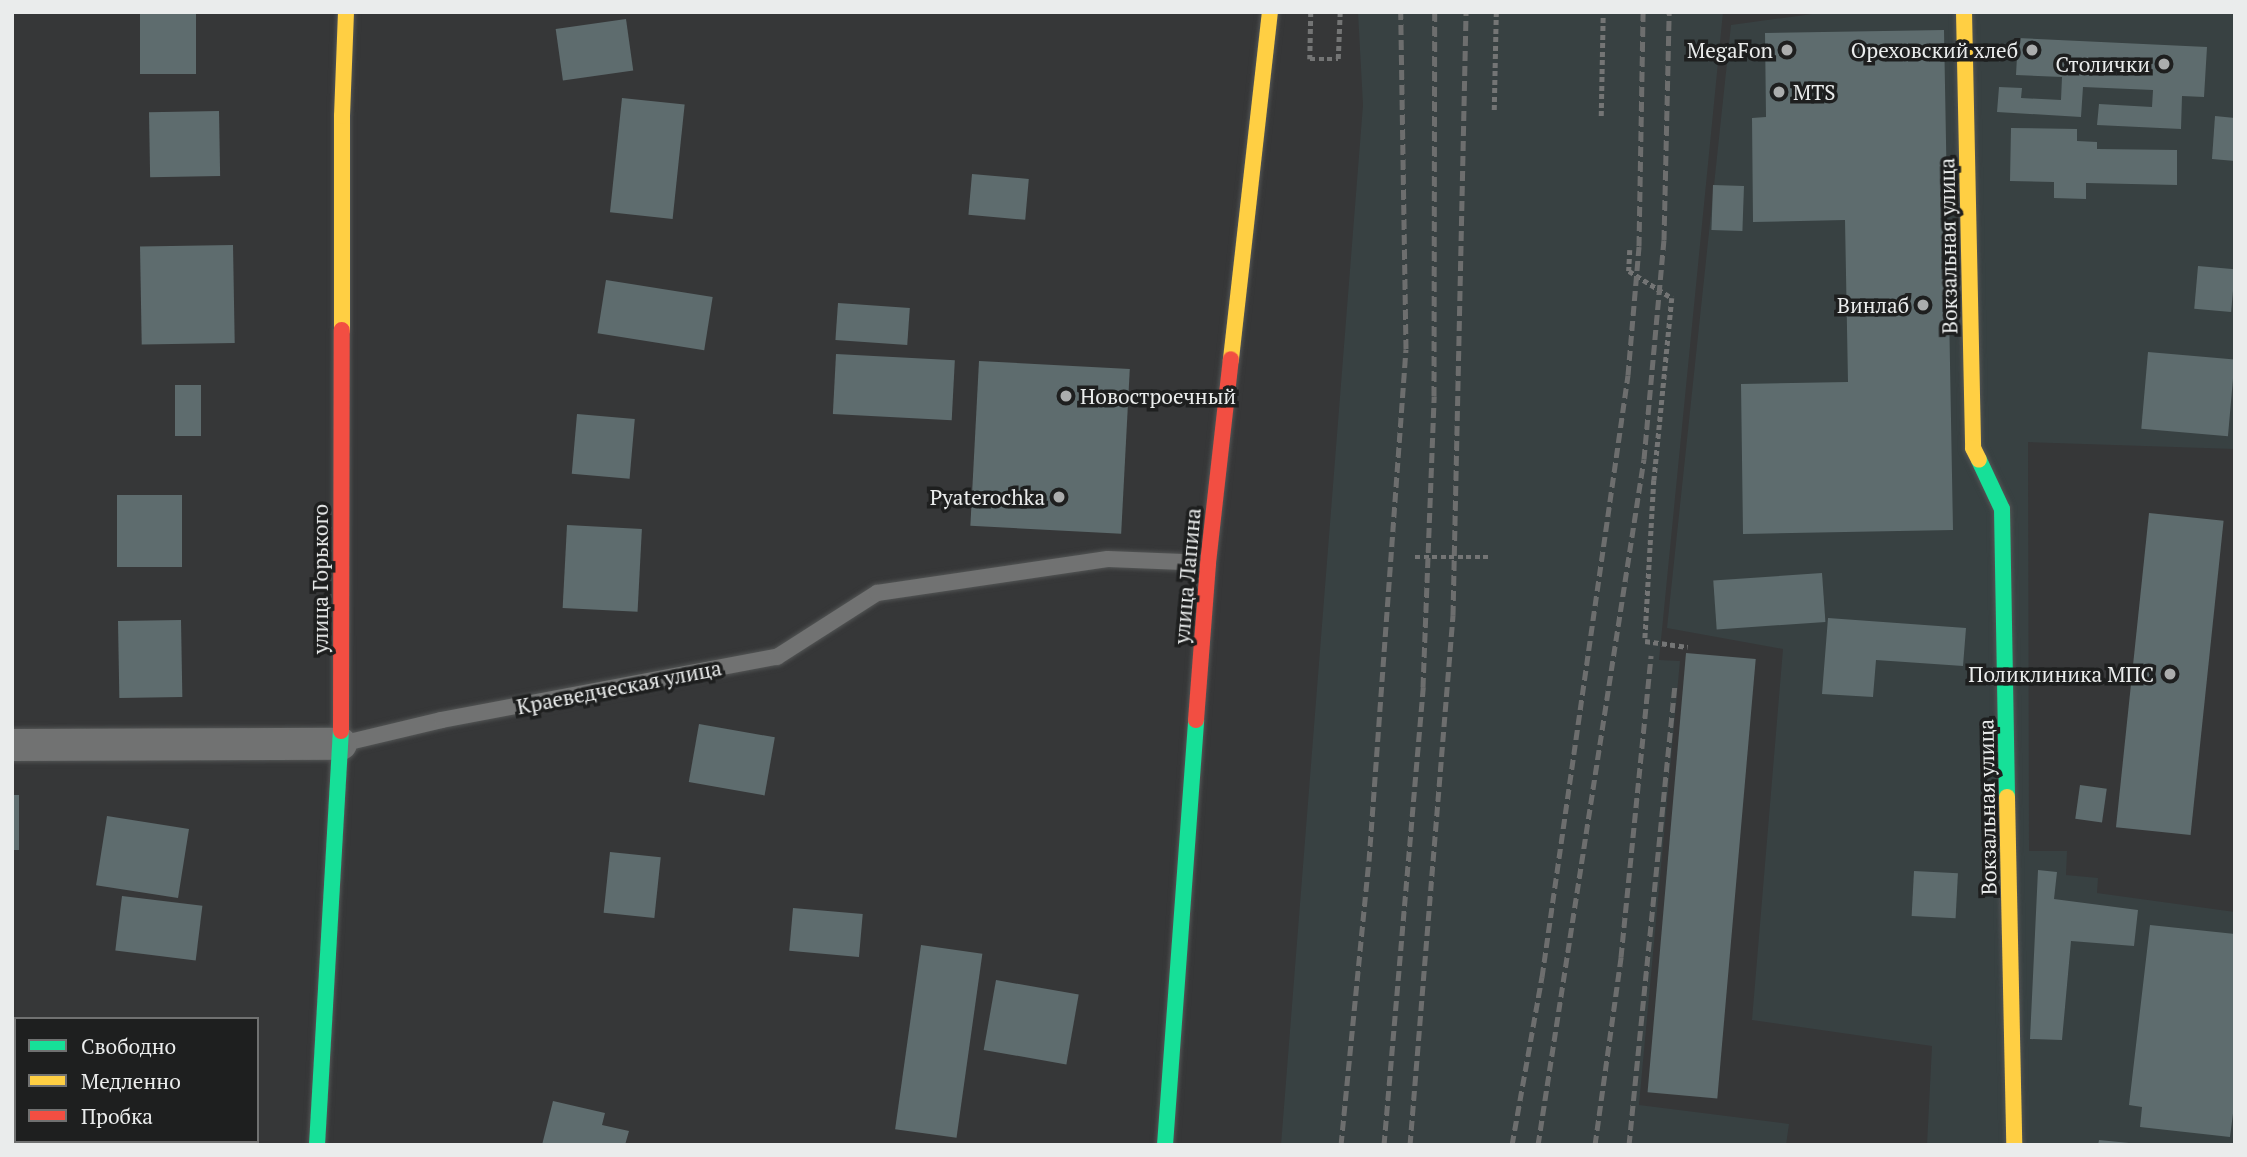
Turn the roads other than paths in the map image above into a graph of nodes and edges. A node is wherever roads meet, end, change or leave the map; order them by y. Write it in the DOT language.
graph roads {
  1 [pos="346,12"];
  2 [pos="1270,12"];
  3 [pos="1964,12"];
  4 [pos="1208,564"];
  5 [pos="341,744"];
  6 [pos="12,745"];
  7 [pos="317,1145"];
  8 [pos="1165,1145"];
  9 [pos="2014,1145"];
  1 -- 5 [label="street, улица Горького"];
  2 -- 4 [label="street, улица Лапина"];
  3 -- 9 [label="street, Вокзальная улица"];
  4 -- 5 [label="lane, Краеведческая улица"];
  4 -- 8 [label="street, улица Лапина"];
  5 -- 6 [label="street, Краеведческая улица"];
  5 -- 7 [label="street, улица Горького"];
}
